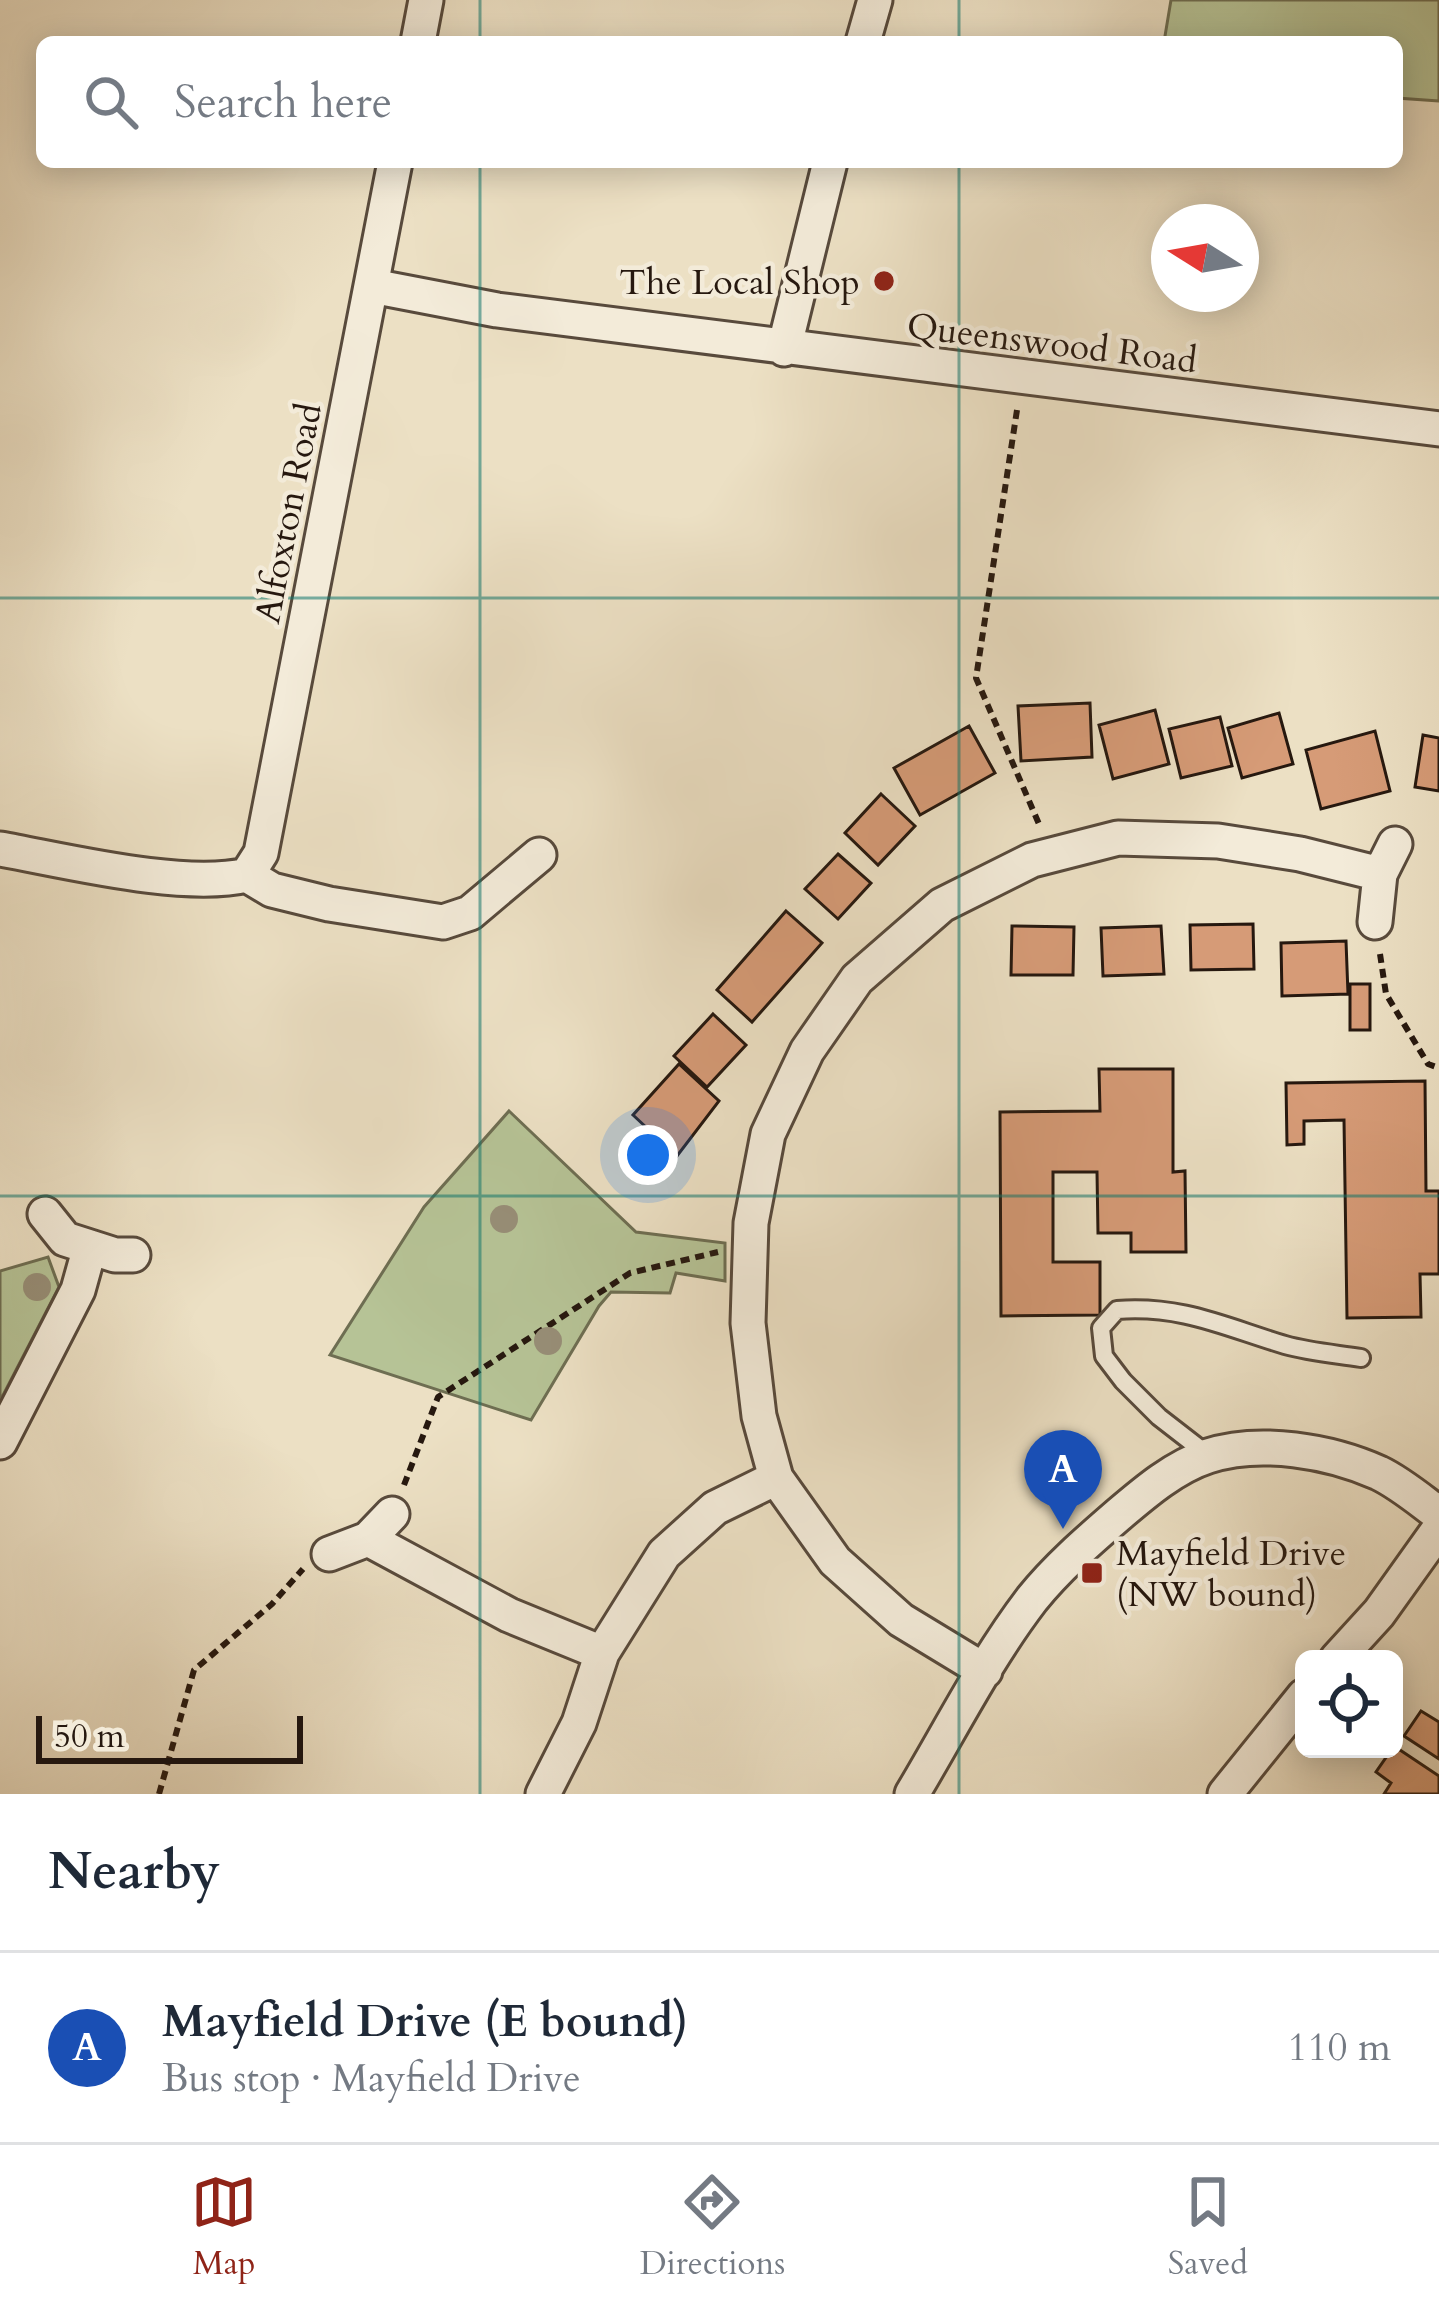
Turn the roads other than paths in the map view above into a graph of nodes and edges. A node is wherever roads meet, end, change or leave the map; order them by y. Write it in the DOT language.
graph roads {
  1 [pos="426,0"];
  2 [pos="875,0"];
  3 [pos="419,36"];
  4 [pos="865,36"];
  5 [pos="394,168"];
  6 [pos="829,168"];
  7 [pos="372,286"];
  8 [pos="784,349"];
  9 [pos="1439,429"];
  10 [pos="0,849"];
  11 [pos="490,849"];
  12 [pos="539,855"];
  13 [pos="247,875"];
  14 [pos="512,876"];
  15 [pos="1375,922"];
  16 [pos="45,1214"];
  17 [pos="90,1247"];
  18 [pos="134,1255"];
  19 [pos="1361,1358"];
  20 [pos="0,1442"];
  21 [pos="1209,1456"];
  22 [pos="776,1478"];
  23 [pos="392,1514"];
  24 [pos="1439,1514"];
  25 [pos="1439,1528"];
  26 [pos="368,1539"];
  27 [pos="329,1554"];
  28 [pos="1345,1650"];
  29 [pos="602,1653"];
  30 [pos="985,1671"];
  31 [pos="1295,1707"];
  32 [pos="543,1794"];
  33 [pos="912,1794"];
  34 [pos="1225,1794"];
  1 -- 3 [label="street"];
  2 -- 4 [label="street"];
  5 -- 7 [label="street, Alfoxton Road"];
  6 -- 8 [label="street"];
  7 -- 8 [label="street, Queenswood Road"];
  7 -- 13 [label="street, Alfoxton Road"];
  8 -- 9 [label="street, Queenswood Road"];
  10 -- 13 [label="street"];
  11 -- 14 [label="street"];
  12 -- 14 [label="street"];
  13 -- 14 [label="street"];
  15 -- 22 [label="street"];
  16 -- 17 [label="street"];
  17 -- 18 [label="street"];
  17 -- 20 [label="street"];
  19 -- 21 [label="lane"];
  21 -- 24 [label="street"];
  21 -- 30 [label="street"];
  22 -- 29 [label="street"];
  22 -- 30 [label="street"];
  23 -- 26 [label="street"];
  25 -- 28 [label="street"];
  26 -- 27 [label="street"];
  26 -- 29 [label="street"];
  29 -- 32 [label="street"];
  30 -- 33 [label="street"];
  31 -- 34 [label="street"];
}
